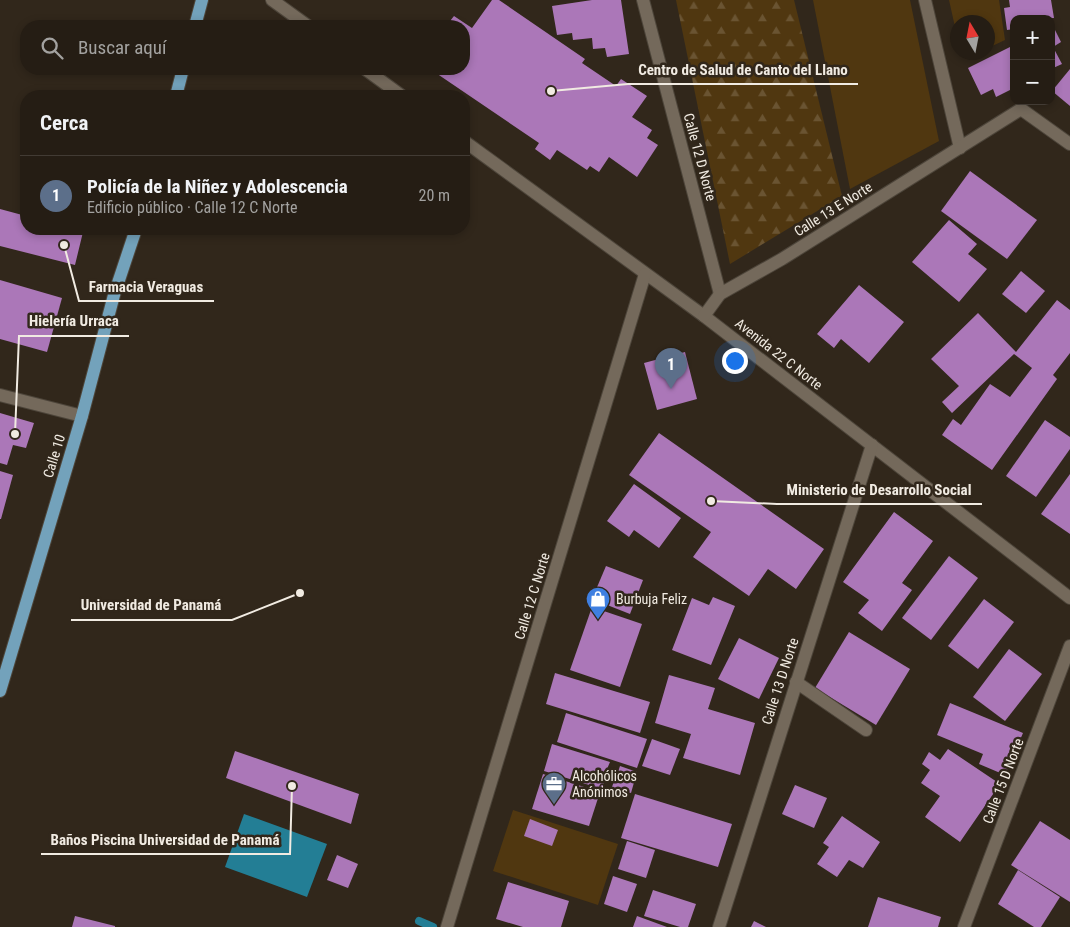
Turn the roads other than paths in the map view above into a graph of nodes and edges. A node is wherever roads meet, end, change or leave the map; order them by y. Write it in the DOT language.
graph roads {
  1 [pos="202,0"];
  2 [pos="272,0"];
  3 [pos="643,0"];
  4 [pos="925,0"];
  5 [pos="197,20"];
  6 [pos="300,20"];
  7 [pos="181,75"];
  8 [pos="373,75"];
  9 [pos="178,90"];
  10 [pos="394,90"];
  11 [pos="1070,144"];
  12 [pos="470,146"];
  13 [pos="960,148"];
  14 [pos="134,235"];
  15 [pos="645,274"];
  16 [pos="720,294"];
  17 [pos="704,316"];
  18 [pos="0,394"];
  19 [pos="82,416"];
  20 [pos="872,445"];
  21 [pos="1070,598"];
  22 [pos="1070,646"];
  23 [pos="796,682"];
  24 [pos="0,691"];
  25 [pos="866,730"];
  26 [pos="449,922"];
  27 [pos="718,927"];
  28 [pos="964,927"];
  1 -- 5 [label="main road"];
  2 -- 6 [label="street"];
  3 -- 16 [label="street, Calle 12 D Norte"];
  4 -- 13 [label="street"];
  7 -- 9 [label="main road"];
  8 -- 10 [label="street"];
  11 -- 13 [label="street, Calle 13 E Norte"];
  12 -- 15 [label="street, Avenida 22 C Norte"];
  13 -- 16 [label="street, Calle 13 E Norte"];
  14 -- 19 [label="main road, Calle 10"];
  15 -- 17 [label="street, Avenida 22 C Norte"];
  15 -- 26 [label="street, Calle 12 C Norte"];
  16 -- 17 [label="street"];
  17 -- 20 [label="street, Avenida 22 C Norte"];
  18 -- 19 [label="street"];
  19 -- 24 [label="main road, Calle 10"];
  20 -- 21 [label="street, Avenida 22 C Norte"];
  20 -- 23 [label="street, Calle 13 D Norte"];
  22 -- 28 [label="street, Calle 15 D Norte"];
  23 -- 25 [label="street"];
  23 -- 27 [label="street, Calle 13 D Norte"];
}
